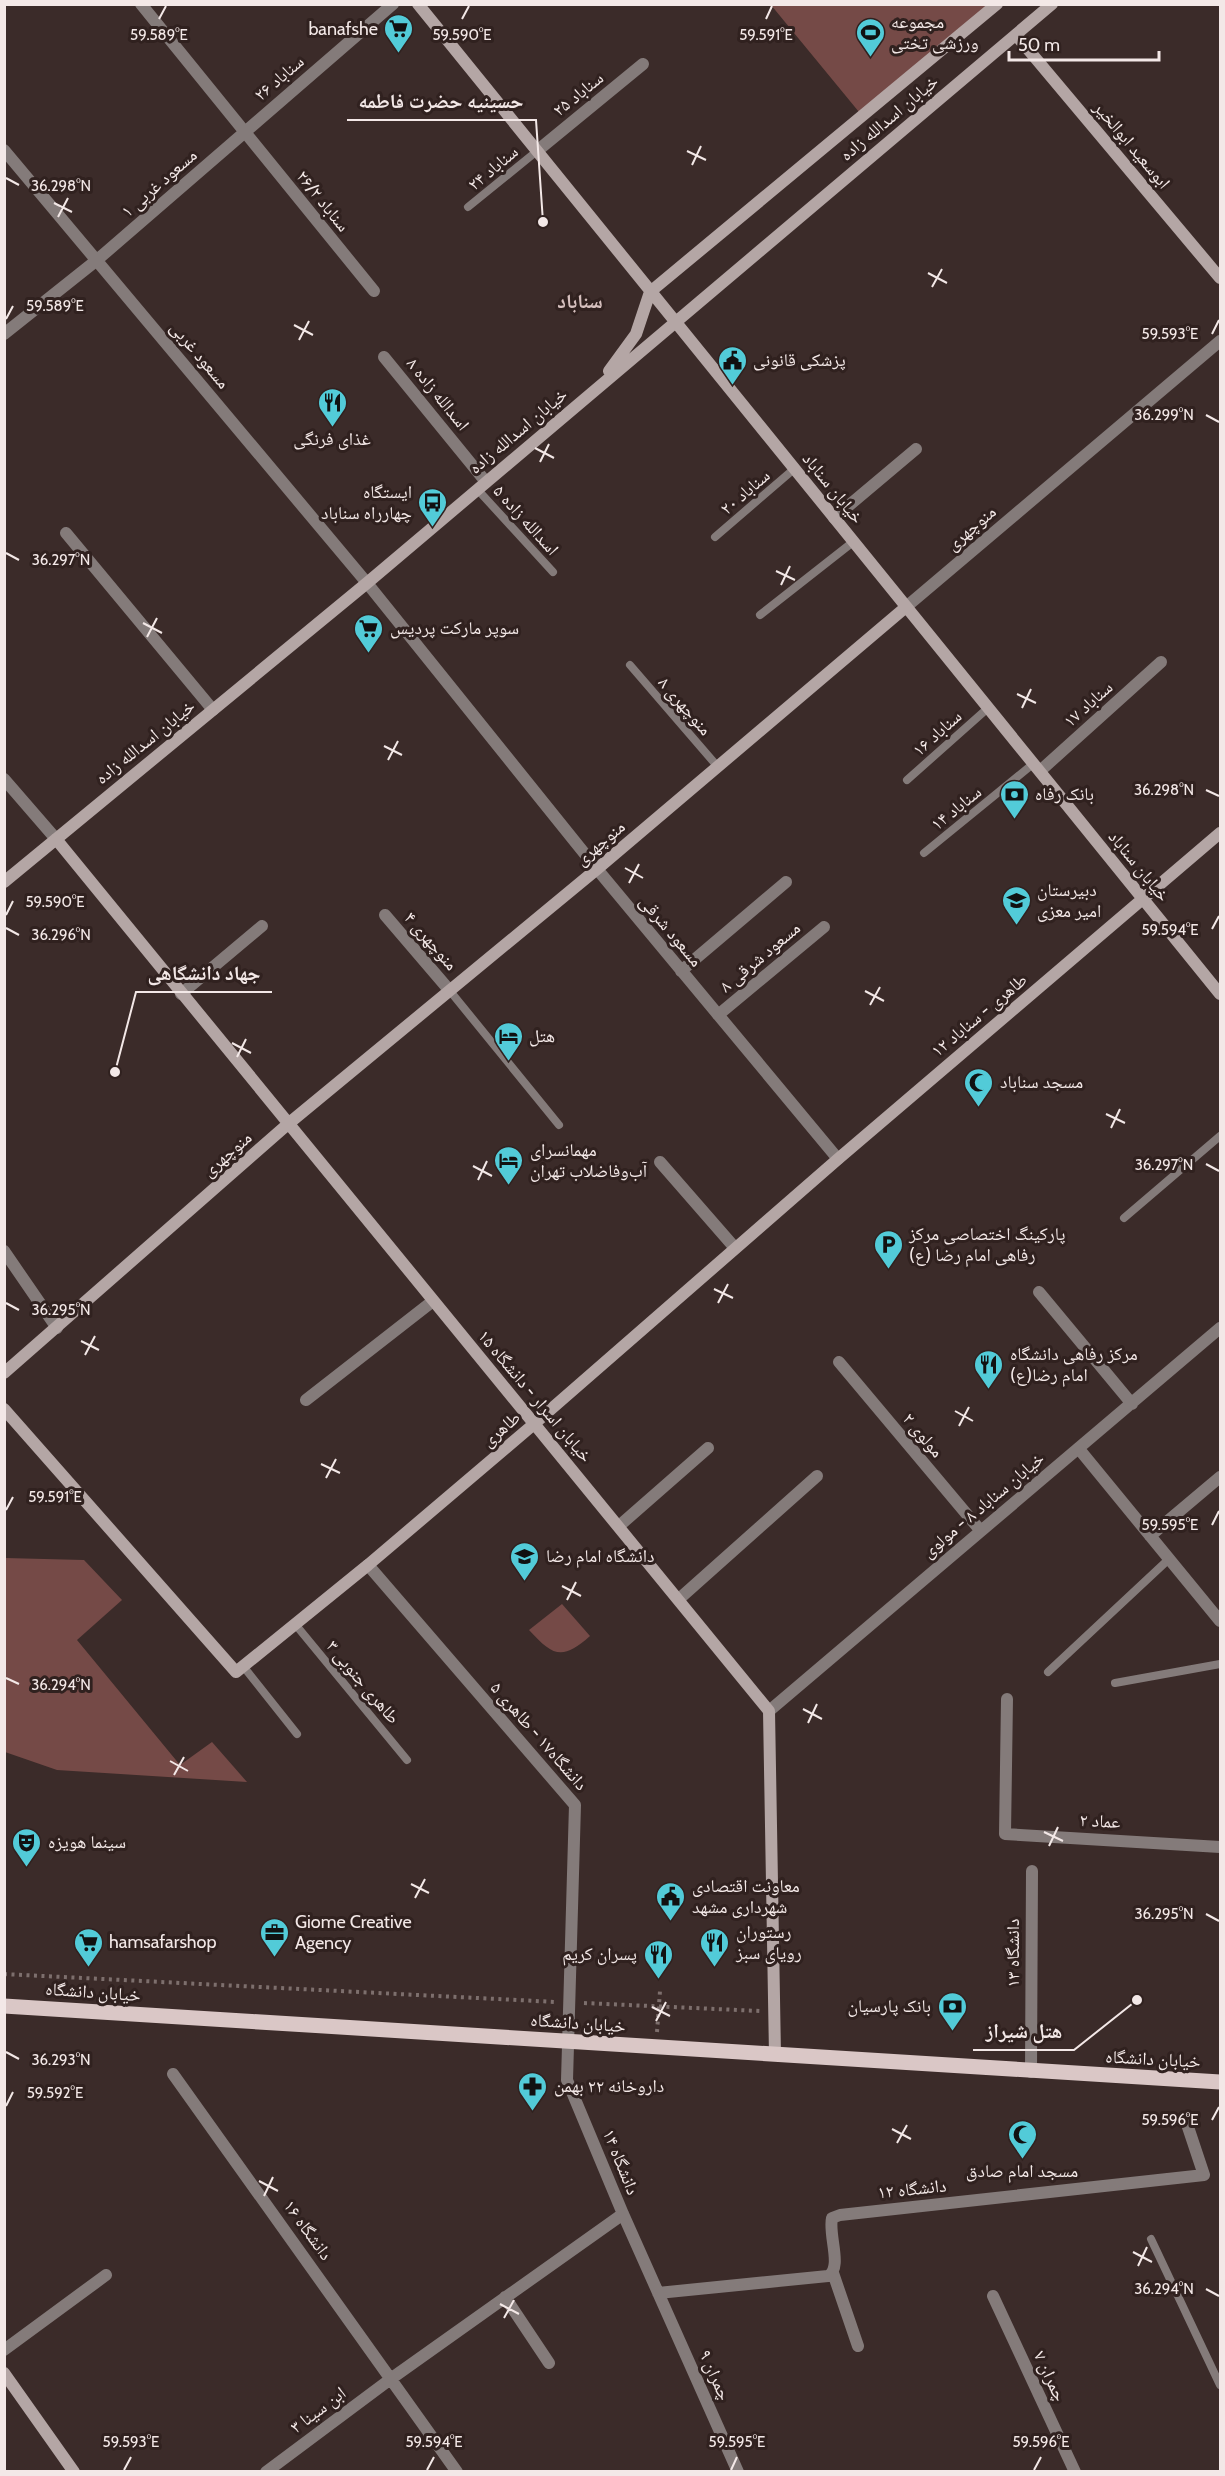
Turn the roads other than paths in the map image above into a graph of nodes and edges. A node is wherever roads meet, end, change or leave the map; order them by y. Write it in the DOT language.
graph roads {
  1 [pos="141,4"];
  2 [pos="393,4"];
  3 [pos="418,4"];
  4 [pos="997,4"];
  5 [pos="1052,4"];
  6 [pos="1016,35"];
  7 [pos="643,64"];
  8 [pos="244,132"];
  9 [pos="4,150"];
  10 [pos="537,151"];
  11 [pos="468,207"];
  12 [pos="97,260"];
  13 [pos="1221,278"];
  14 [pos="374,291"];
  15 [pos="650,292"];
  16 [pos="675,322"];
  17 [pos="4,334"];
  18 [pos="1221,341"];
  19 [pos="384,357"];
  20 [pos="596,389"];
  21 [pos="916,448"];
  22 [pos="794,469"];
  23 [pos="482,485"];
  24 [pos="834,518"];
  25 [pos="66,533"];
  26 [pos="715,537"];
  27 [pos="853,542"];
  28 [pos="553,572"];
  29 [pos="367,583"];
  30 [pos="906,607"];
  31 [pos="760,615"];
  32 [pos="1161,662"];
  33 [pos="630,665"];
  34 [pos="988,708"];
  35 [pos="213,710"];
  36 [pos="718,766"];
  37 [pos="1037,768"];
  38 [pos="4,779"];
  39 [pos="907,780"];
  40 [pos="1221,833"];
  41 [pos="56,839"];
  42 [pos="924,853"];
  43 [pos="597,869"];
  44 [pos="4,882"];
  45 [pos="786,882"];
  46 [pos="1143,899"];
  47 [pos="385,915"];
  48 [pos="262,926"];
  49 [pos="824,927"];
  50 [pos="681,971"];
  51 [pos="450,991"];
  52 [pos="181,994"];
  53 [pos="1221,994"];
  54 [pos="718,1015"];
  55 [pos="288,1124"];
  56 [pos="559,1125"];
  57 [pos="1221,1136"];
  58 [pos="838,1159"];
  59 [pos="660,1162"];
  60 [pos="1124,1218"];
  61 [pos="735,1248"];
  62 [pos="4,1251"];
  63 [pos="1039,1292"];
  64 [pos="433,1301"];
  65 [pos="57,1328"];
  66 [pos="1221,1328"];
  67 [pos="839,1362"];
  68 [pos="4,1373"];
  69 [pos="306,1400"];
  70 [pos="1132,1404"];
  71 [pos="4,1409"];
  72 [pos="534,1424"];
  73 [pos="708,1448"];
  74 [pos="1079,1449"];
  75 [pos="817,1476"];
  76 [pos="1221,1477"];
  77 [pos="619,1526"];
  78 [pos="980,1530"];
  79 [pos="1150,1536"];
  80 [pos="1169,1559"];
  81 [pos="368,1565"];
  82 [pos="679,1599"];
  83 [pos="1221,1621"];
  84 [pos="295,1624"];
  85 [pos="1221,1664"];
  86 [pos="240,1669"];
  87 [pos="1048,1672"];
  88 [pos="1115,1683"];
  89 [pos="1007,1699"];
  90 [pos="769,1711"];
  91 [pos="297,1734"];
  92 [pos="407,1760"];
  93 [pos="1221,1847"];
  94 [pos="1032,1871"];
  95 [pos="4,2006"];
  96 [pos="570,2042"];
  97 [pos="775,2055"];
  98 [pos="1030,2072"];
  99 [pos="174,2074"];
  100 [pos="1221,2082"];
  101 [pos="1185,2118"];
  102 [pos="623,2214"];
  103 [pos="1151,2239"];
  104 [pos="833,2273"];
  105 [pos="106,2275"];
  106 [pos="658,2293"];
  107 [pos="993,2296"];
  108 [pos="505,2297"];
  109 [pos="858,2346"];
  110 [pos="4,2350"];
  111 [pos="549,2363"];
  112 [pos="4,2373"];
  113 [pos="392,2378"];
  114 [pos="1221,2385"];
  115 [pos="74,2472"];
  116 [pos="266,2472"];
  117 [pos="457,2472"];
  118 [pos="738,2472"];
  119 [pos="1075,2472"];
  1 -- 8 [label="street, سناباد ۲۶/۲"];
  2 -- 8 [label="street, سناباد ۲۶"];
  3 -- 10 [label="street, خیابان سناباد"];
  4 -- 15 [label="street, خیابان اسدالله زاده"];
  5 -- 6 [label="street, خیابان اسدالله زاده"];
  6 -- 13 [label="street, ابوسعید ابوالخیر"];
  6 -- 16 [label="street, خیابان اسدالله زاده"];
  7 -- 10 [label="street, سناباد ۲۵"];
  8 -- 12 [label="street, مسعود غربی ۱"];
  8 -- 14 [label="street, سناباد ۲۶/۲"];
  9 -- 12 [label="street, مسعود غربی"];
  10 -- 11 [label="lane, سناباد ۲۴"];
  10 -- 15 [label="street, خیابان سناباد"];
  12 -- 17 [label="street, مسعود غربی ۱"];
  12 -- 29 [label="street, مسعود غربی"];
  15 -- 16 [label="street, خیابان سناباد"];
  15 -- 20 [label="street"];
  16 -- 20 [label="street, خیابان اسدالله زاده"];
  16 -- 22 [label="street, خیابان سناباد"];
  18 -- 30 [label="street, منوچهری"];
  19 -- 23 [label="street, اسدالله زاده ۸"];
  20 -- 23 [label="street, خیابان اسدالله زاده"];
  21 -- 24 [label="street"];
  22 -- 24 [label="street, خیابان سناباد"];
  22 -- 26 [label="lane, سناباد ۲۰"];
  23 -- 28 [label="lane, اسدالله زاده ۵"];
  23 -- 29 [label="street, خیابان اسدالله زاده"];
  24 -- 27 [label="street, خیابان سناباد"];
  25 -- 35 [label="street"];
  27 -- 30 [label="street, خیابان سناباد"];
  27 -- 31 [label="lane"];
  29 -- 35 [label="street, خیابان اسدالله زاده"];
  29 -- 43 [label="street, مسعود شرقی"];
  30 -- 34 [label="street, خیابان سناباد"];
  30 -- 36 [label="street, منوچهری"];
  32 -- 37 [label="street, سناباد ۱۷"];
  33 -- 36 [label="lane, منوچهری ۸"];
  34 -- 37 [label="street, خیابان سناباد"];
  34 -- 39 [label="lane, سناباد ۱۶"];
  35 -- 41 [label="street, خیابان اسدالله زاده"];
  36 -- 43 [label="street, منوچهری"];
  37 -- 42 [label="lane, سناباد ۱۴"];
  37 -- 46 [label="street, خیابان سناباد"];
  38 -- 41 [label="street"];
  40 -- 46 [label="street, طاهری - سناباد ۱۲"];
  41 -- 44 [label="street, خیابان اسدالله زاده"];
  41 -- 52 [label="street, خیابان اسرار - دانشگاه ۱۵"];
  43 -- 50 [label="street, مسعود شرقی"];
  43 -- 51 [label="street, منوچهری"];
  45 -- 50 [label="street"];
  46 -- 53 [label="street, خیابان سناباد"];
  46 -- 58 [label="street, طاهری - سناباد ۱۲"];
  47 -- 51 [label="street, منوچهری ۴"];
  48 -- 52 [label="street"];
  49 -- 54 [label="street, مسعود شرقی ۸"];
  50 -- 54 [label="street, مسعود شرقی"];
  51 -- 55 [label="street, منوچهری"];
  51 -- 56 [label="lane"];
  52 -- 55 [label="street, خیابان اسرار - دانشگاه ۱۵"];
  54 -- 58 [label="street, مسعود شرقی"];
  55 -- 64 [label="street, خیابان اسرار - دانشگاه ۱۵"];
  55 -- 65 [label="street, منوچهری"];
  57 -- 60 [label="lane"];
  58 -- 61 [label="street, طاهری"];
  59 -- 61 [label="street"];
  61 -- 72 [label="street, طاهری"];
  62 -- 65 [label="street"];
  63 -- 70 [label="street"];
  64 -- 69 [label="street"];
  64 -- 72 [label="street, خیابان اسرار - دانشگاه ۱۵"];
  65 -- 68 [label="street, منوچهری"];
  66 -- 70 [label="street, خیابان سناباد ۸ - مولوی"];
  67 -- 78 [label="street, مولوی ۲"];
  70 -- 74 [label="street, خیابان سناباد ۸ - مولوی"];
  71 -- 86 [label="street"];
  72 -- 77 [label="street, خیابان اسرار - دانشگاه ۱۵"];
  72 -- 81 [label="street, طاهری"];
  73 -- 77 [label="street"];
  74 -- 78 [label="street, خیابان سناباد ۸ - مولوی"];
  74 -- 79 [label="street"];
  75 -- 82 [label="street"];
  76 -- 79 [label="street"];
  77 -- 82 [label="street, خیابان اسرار - دانشگاه ۱۵"];
  78 -- 90 [label="street, خیابان سناباد ۸ - مولوی"];
  79 -- 80 [label="street"];
  80 -- 83 [label="street"];
  80 -- 87 [label="lane"];
  81 -- 84 [label="street, طاهری"];
  81 -- 96 [label="street, دانشگاه۱۷ - طاهری ۵"];
  82 -- 90 [label="street, خیابان اسرار - دانشگاه ۱۵"];
  84 -- 86 [label="street, طاهری"];
  84 -- 92 [label="lane, طاهری جنوبی ۳"];
  85 -- 88 [label="lane"];
  86 -- 91 [label="lane"];
  89 -- 93 [label="street, عماد ۲"];
  90 -- 97 [label="street"];
  94 -- 98 [label="street, دانشگاه ۱۳"];
  95 -- 96 [label="main road, خیابان دانشگاه"];
  96 -- 97 [label="main road, خیابان دانشگاه"];
  96 -- 102 [label="street, دانشگاه ۱۴"];
  97 -- 98 [label="main road, خیابان دانشگاه"];
  98 -- 100 [label="main road, خیابان دانشگاه"];
  99 -- 113 [label="street, دانشگاه ۱۶"];
  101 -- 104 [label="street, دانشگاه ۱۲"];
  102 -- 106 [label="street, دانشگاه ۱۴"];
  102 -- 108 [label="street, ابن سینا ۳"];
  103 -- 114 [label="lane"];
  104 -- 106 [label="street"];
  104 -- 109 [label="street"];
  105 -- 110 [label="street"];
  106 -- 118 [label="street, چمران ۹"];
  107 -- 119 [label="street, چمران ۷"];
  108 -- 111 [label="street"];
  108 -- 113 [label="street, ابن سینا ۳"];
  112 -- 115 [label="street"];
  113 -- 116 [label="street, ابن سینا ۳"];
  113 -- 117 [label="street, دانشگاه ۱۶"];
}
